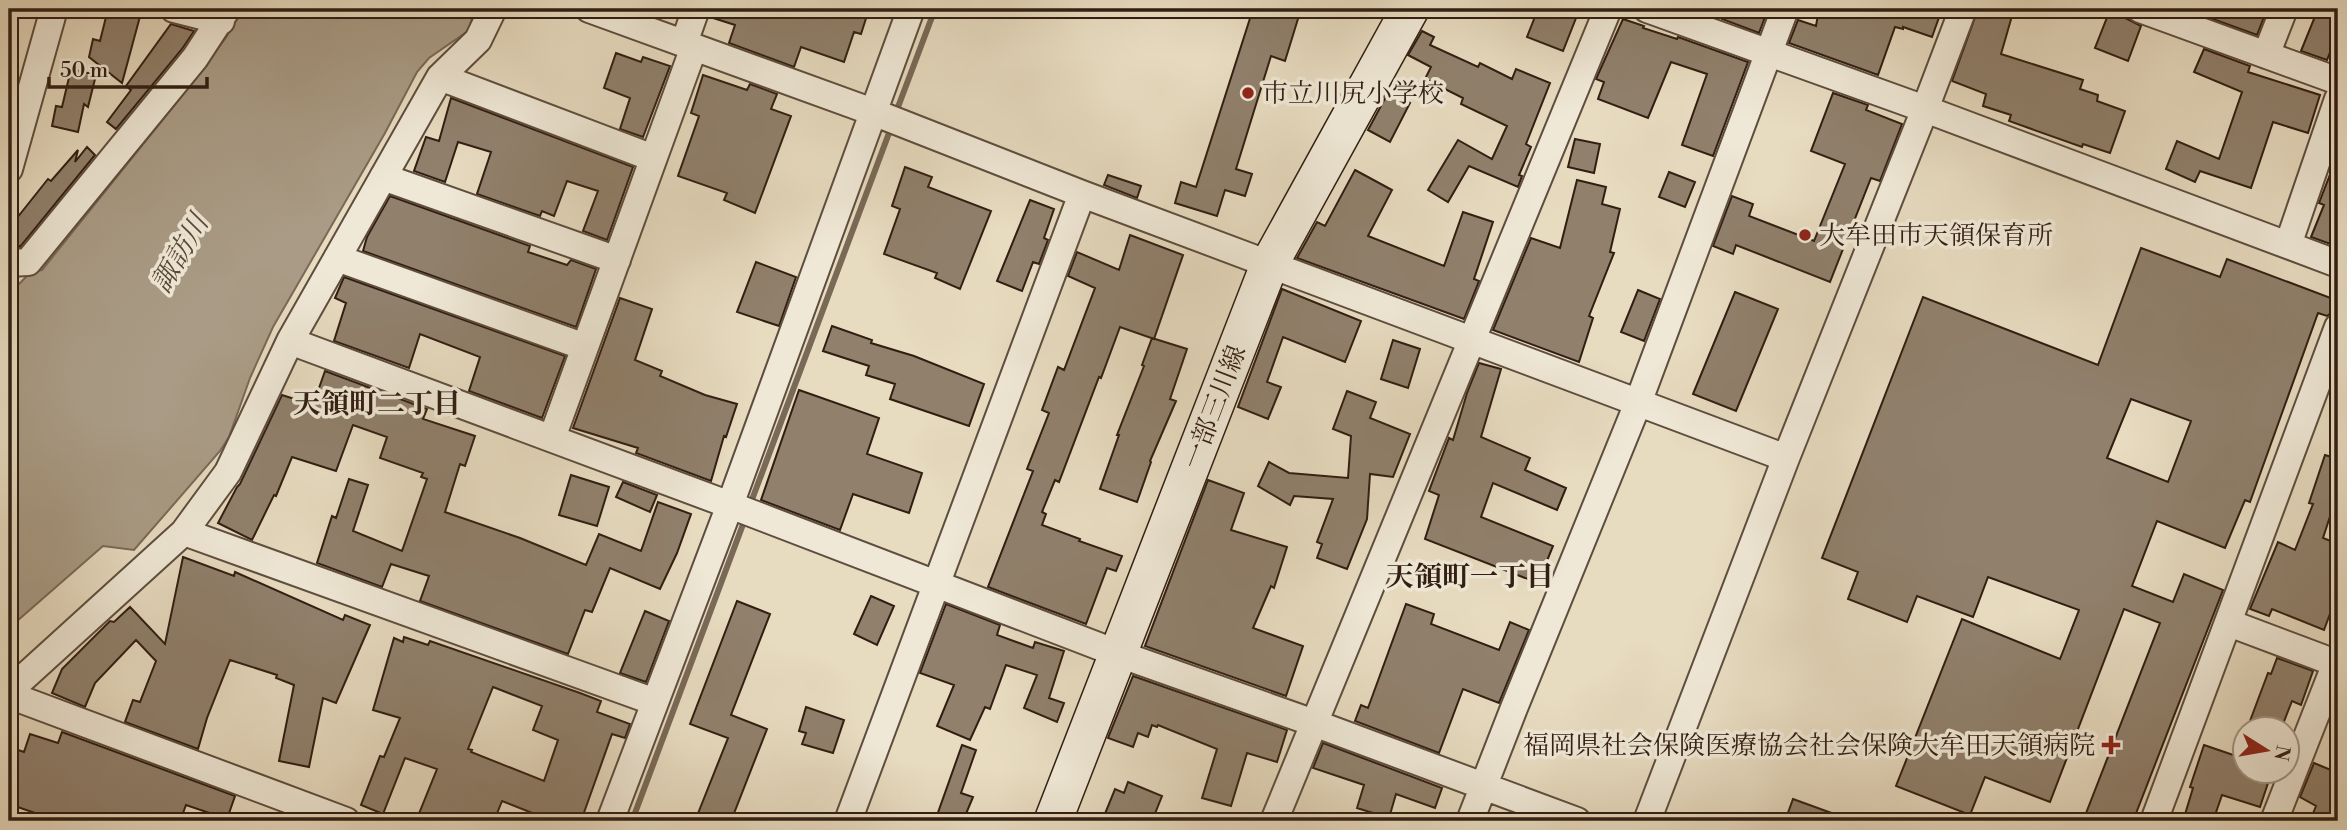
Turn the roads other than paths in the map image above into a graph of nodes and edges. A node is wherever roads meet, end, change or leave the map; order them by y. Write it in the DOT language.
graph roads {
  1 [pos="54,9"];
  2 [pos="174,9"];
  3 [pos="493,9"];
  4 [pos="589,9"];
  5 [pos="696,9"];
  6 [pos="911,9"];
  7 [pos="1410,9"];
  8 [pos="1608,9"];
  9 [pos="1647,9"];
  10 [pos="1786,9"];
  11 [pos="1963,9"];
  12 [pos="2284,9"];
  13 [pos="2152,11"];
  14 [pos="224,15"];
  15 [pos="689,45"];
  16 [pos="1769,52"];
  17 [pos="2266,55"];
  18 [pos="440,77"];
  19 [pos="2338,81"];
  20 [pos="2338,99"];
  21 [pos="1926,109"];
  22 [pos="873,112"];
  23 [pos="653,158"];
  24 [pos="9,169"];
  25 [pos="383,177"];
  26 [pos="1082,194"];
  27 [pos="2288,245"];
  28 [pos="337,258"];
  29 [pos="617,260"];
  30 [pos="9,263"];
  31 [pos="1269,263"];
  32 [pos="2338,264"];
  33 [pos="2338,327"];
  34 [pos="1472,340"];
  35 [pos="290,341"];
  36 [pos="585,347"];
  37 [pos="1638,403"];
  38 [pos="552,438"];
  39 [pos="1786,458"];
  40 [pos="730,505"];
  41 [pos="184,531"];
  42 [pos="937,584"];
  43 [pos="2229,623"];
  44 [pos="1119,654"];
  45 [pos="2338,662"];
  46 [pos="9,693"];
  47 [pos="655,702"];
  48 [pos="1314,723"];
  49 [pos="1483,787"];
  50 [pos="346,821"];
  51 [pos="610,821"];
  52 [pos="848,821"];
  53 [pos="1053,821"];
  54 [pos="1274,821"];
  55 [pos="1470,821"];
  56 [pos="1577,821"];
  57 [pos="1647,821"];
  58 [pos="2154,821"];
  59 [pos="2274,821"];
  1 -- 24 [label="street"];
  2 -- 14 [label="street"];
  3 -- 18 [label="street"];
  4 -- 15 [label="street"];
  5 -- 15 [label="street"];
  6 -- 22 [label="street"];
  7 -- 31 [label="main road, 一部三川線"];
  8 -- 34 [label="street"];
  9 -- 16 [label="street"];
  10 -- 16 [label="street"];
  11 -- 21 [label="street"];
  12 -- 17 [label="street"];
  13 -- 17 [label="street"];
  14 -- 30 [label="street"];
  15 -- 22 [label="street"];
  15 -- 23 [label="street"];
  16 -- 21 [label="street"];
  16 -- 37 [label="street"];
  17 -- 19 [label="street"];
  18 -- 23 [label="street"];
  18 -- 25 [label="street"];
  20 -- 27 [label="street"];
  21 -- 27 [label="street"];
  21 -- 39 [label="street"];
  22 -- 26 [label="street"];
  22 -- 40 [label="street"];
  23 -- 29 [label="street"];
  25 -- 28 [label="street"];
  25 -- 29 [label="street"];
  26 -- 31 [label="street"];
  26 -- 42 [label="street"];
  27 -- 32 [label="street"];
  28 -- 35 [label="street"];
  28 -- 36 [label="street"];
  29 -- 36 [label="street"];
  31 -- 34 [label="street"];
  31 -- 44 [label="main road, 一部三川線"];
  33 -- 43 [label="street"];
  34 -- 37 [label="street"];
  34 -- 48 [label="street"];
  35 -- 38 [label="street"];
  35 -- 41 [label="street"];
  36 -- 38 [label="street"];
  37 -- 39 [label="street"];
  37 -- 49 [label="street"];
  38 -- 40 [label="street"];
  39 -- 57 [label="street"];
  40 -- 42 [label="street"];
  40 -- 47 [label="street"];
  41 -- 46 [label="street"];
  41 -- 47 [label="street"];
  42 -- 44 [label="street"];
  42 -- 52 [label="street"];
  43 -- 45 [label="street"];
  43 -- 58 [label="street"];
  44 -- 48 [label="street"];
  44 -- 53 [label="main road, 一部三川線"];
  45 -- 59 [label="street"];
  46 -- 50 [label="street"];
  47 -- 51 [label="street"];
  48 -- 49 [label="street"];
  48 -- 54 [label="street"];
  49 -- 55 [label="street"];
  49 -- 56 [label="street"];
}
